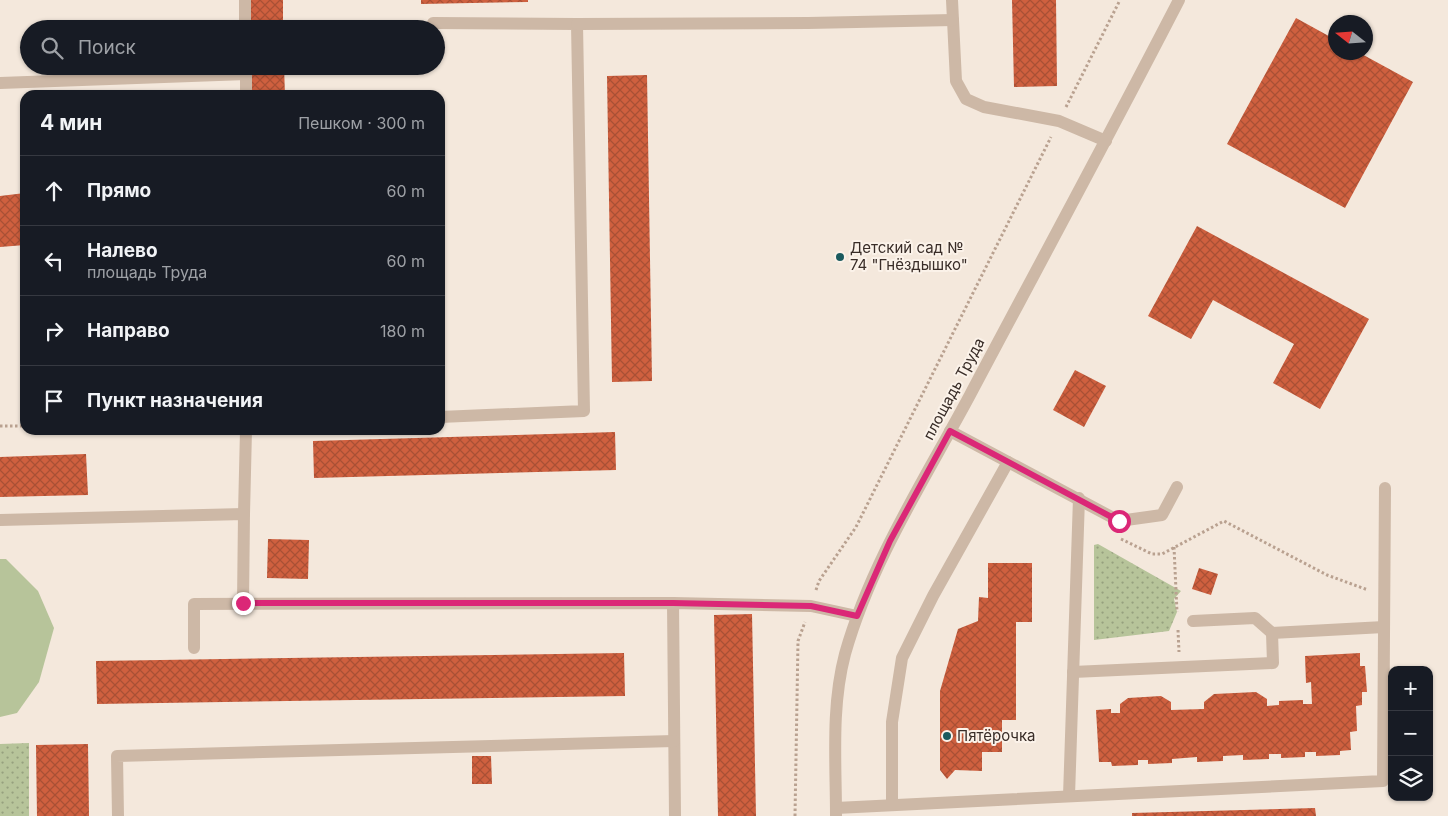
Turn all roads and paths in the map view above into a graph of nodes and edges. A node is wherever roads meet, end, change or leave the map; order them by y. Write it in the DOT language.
graph roads {
  1 [pos="245,0"];
  2 [pos="952,0"];
  3 [pos="1120,0"];
  4 [pos="1179,0"];
  5 [pos="245,20"];
  6 [pos="953,20"];
  7 [pos="445,23"];
  8 [pos="577,24"];
  9 [pos="151,75"];
  10 [pos="246,75"];
  11 [pos="0,83"];
  12 [pos="246,90"];
  13 [pos="1059,121"];
  14 [pos="1106,141"];
  15 [pos="445,417"];
  16 [pos="0,426"];
  17 [pos="20,426"];
  18 [pos="950,431"];
  19 [pos="246,435"];
  20 [pos="1008,462"];
  21 [pos="1177,487"];
  22 [pos="1385,488"];
  23 [pos="1079,498"];
  24 [pos="244,514"];
  25 [pos="0,520"];
  26 [pos="1119,538"];
  27 [pos="1174,547"];
  28 [pos="1384,596"];
  29 [pos="243,603"];
  30 [pos="673,603"];
  31 [pos="811,606"];
  32 [pos="857,616"];
  33 [pos="1193,621"];
  34 [pos="1384,627"];
  35 [pos="1272,632"];
  36 [pos="194,648"];
  37 [pos="1180,667"];
  38 [pos="1073,672"];
  39 [pos="674,741"];
  40 [pos="1069,796"];
  41 [pos="900,809"];
  42 [pos="836,812"];
  43 [pos="118,816"];
  44 [pos="675,816"];
  45 [pos="795,816"];
  1 -- 5 [label="street"];
  2 -- 6 [label="street"];
  3 -- 13 [label="path"];
  4 -- 14 [label="street, площадь Труда"];
  6 -- 8 [label="street"];
  6 -- 13 [label="street"];
  7 -- 8 [label="street"];
  8 -- 15 [label="street"];
  9 -- 11 [label="street"];
  10 -- 12 [label="street"];
  13 -- 14 [label="street"];
  13 -- 31 [label="path"];
  14 -- 18 [label="street, площадь Труда"];
  16 -- 17 [label="path"];
  18 -- 20 [label="street"];
  18 -- 32 [label="street, площадь Труда"];
  19 -- 24 [label="street"];
  20 -- 23 [label="street"];
  20 -- 41 [label="street"];
  21 -- 23 [label="street"];
  22 -- 28 [label="street"];
  23 -- 38 [label="street"];
  24 -- 25 [label="street"];
  24 -- 29 [label="street"];
  26 -- 27 [label="path"];
  27 -- 28 [label="path"];
  27 -- 37 [label="path"];
  28 -- 34 [label="street"];
  29 -- 30 [label="street"];
  29 -- 36 [label="street"];
  30 -- 31 [label="street"];
  30 -- 39 [label="street"];
  31 -- 32 [label="street"];
  31 -- 45 [label="path"];
  32 -- 42 [label="street, площадь Труда"];
  33 -- 35 [label="street"];
  34 -- 35 [label="street"];
  34 -- 40 [label="street"];
  35 -- 37 [label="street"];
  37 -- 38 [label="street"];
  38 -- 40 [label="street"];
  39 -- 43 [label="street"];
  39 -- 44 [label="street"];
  40 -- 41 [label="street"];
  41 -- 42 [label="street"];
}
